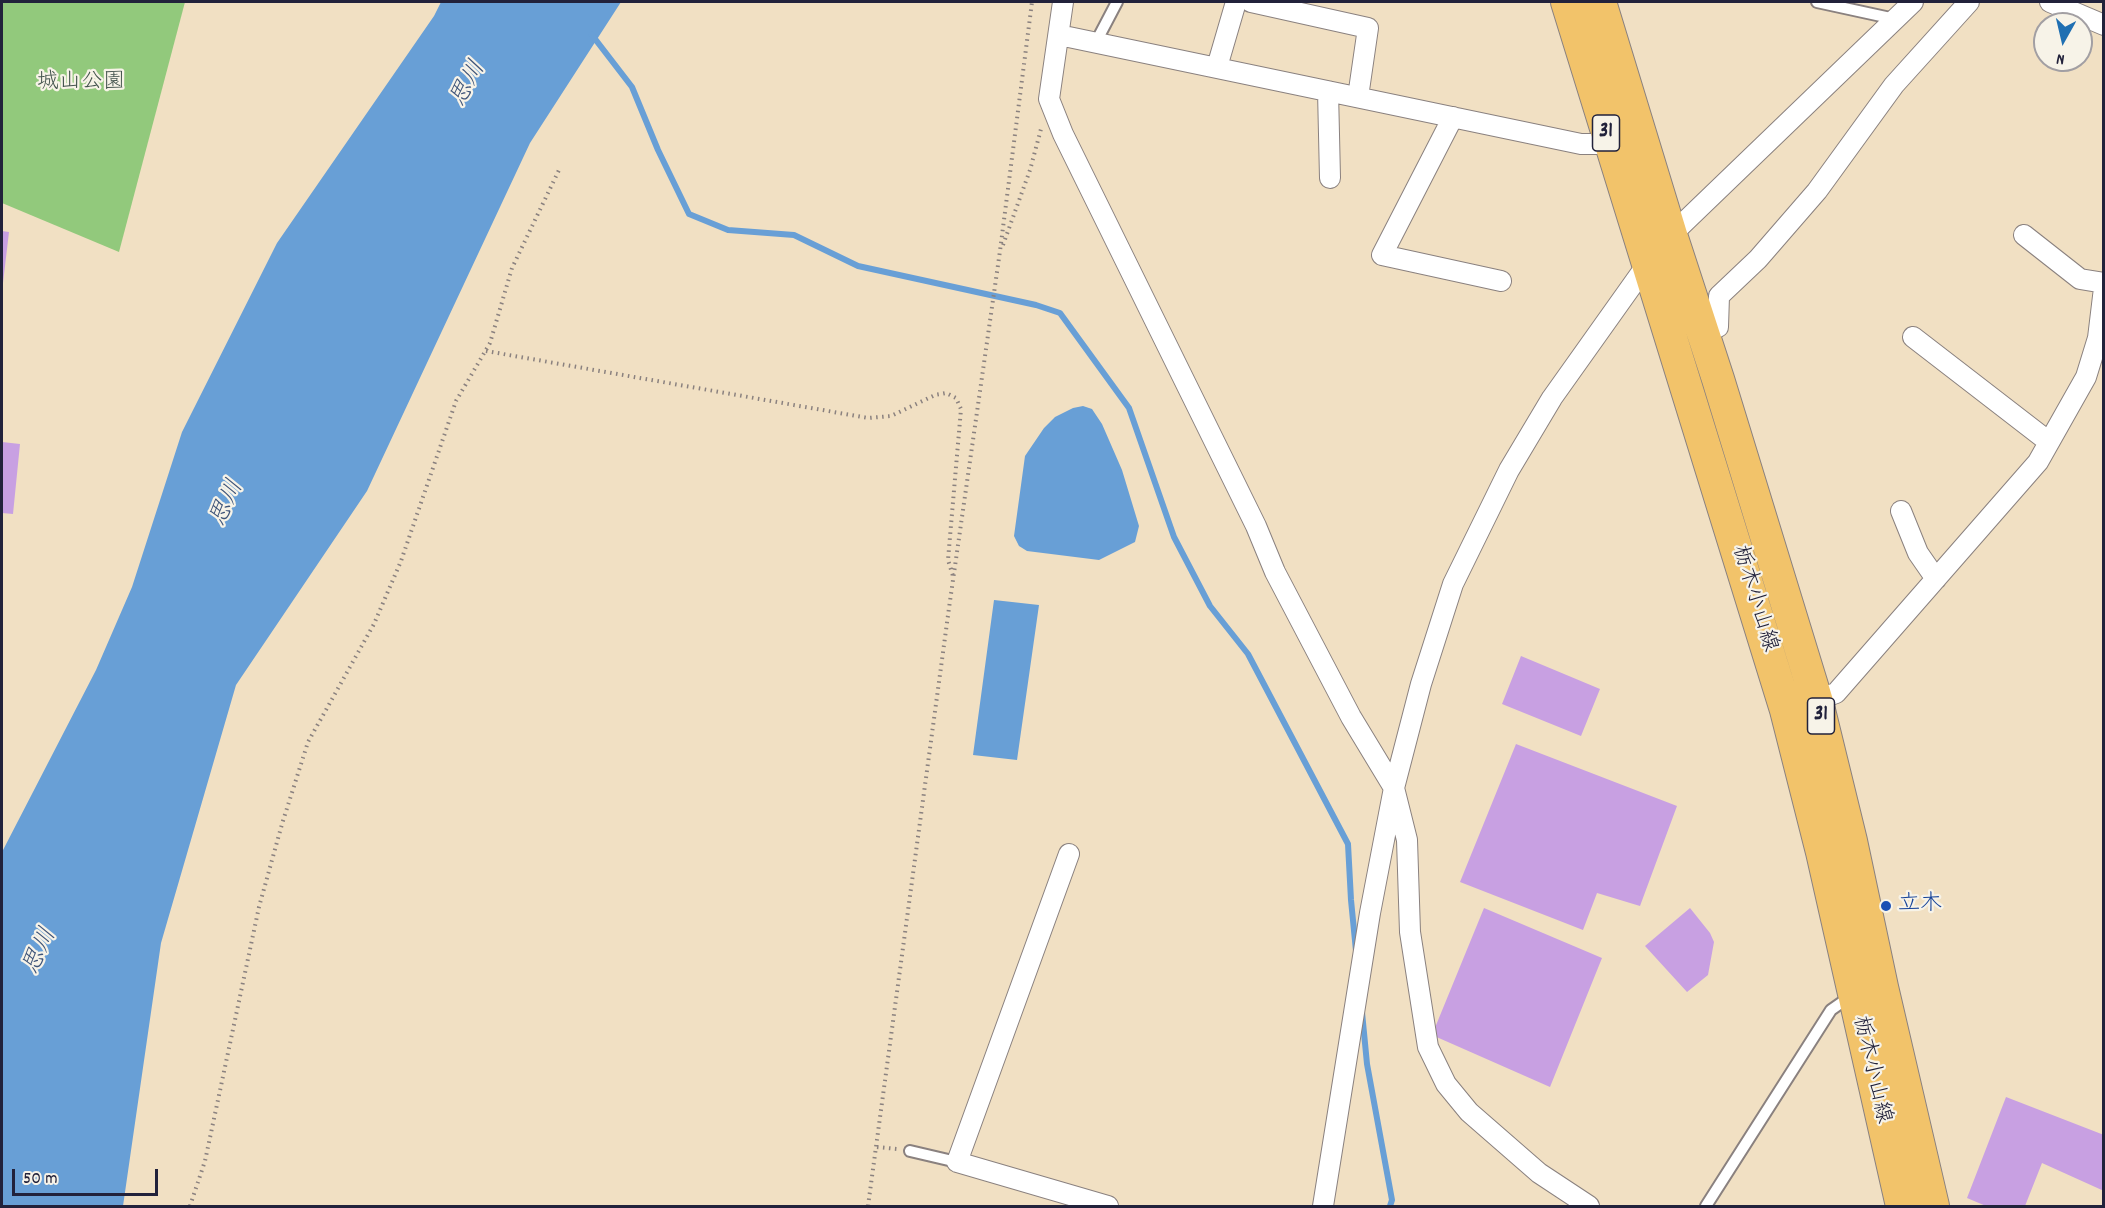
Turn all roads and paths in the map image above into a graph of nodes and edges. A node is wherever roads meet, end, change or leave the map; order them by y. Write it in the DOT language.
graph roads {
  1 [pos="1032,2"];
  2 [pos="1063,2"];
  3 [pos="1117,2"];
  4 [pos="1236,2"];
  5 [pos="1251,2"];
  6 [pos="1567,2"];
  7 [pos="1600,2"];
  8 [pos="1817,2"];
  9 [pos="1913,2"];
  10 [pos="1969,2"];
  11 [pos="2050,2"];
  12 [pos="1895,19"];
  13 [pos="2103,25"];
  14 [pos="1059,35"];
  15 [pos="1096,42"];
  16 [pos="1216,68"];
  17 [pos="1328,91"];
  18 [pos="1358,97"];
  19 [pos="1049,99"];
  20 [pos="1454,117"];
  21 [pos="1610,144"];
  22 [pos="559,170"];
  23 [pos="1330,178"];
  24 [pos="1671,235"];
  25 [pos="2024,235"];
  26 [pos="1000,251"];
  27 [pos="1648,263"];
  28 [pos="1501,281"];
  29 [pos="2103,283"];
  30 [pos="2103,288"];
  31 [pos="1703,333"];
  32 [pos="1913,337"];
  33 [pos="2100,346"];
  34 [pos="486,351"];
  35 [pos="2049,442"];
  36 [pos="1901,511"];
  37 [pos="954,576"];
  38 [pos="1935,579"];
  39 [pos="1817,702"];
  40 [pos="1786,710"];
  41 [pos="1394,788"];
  42 [pos="1069,854"];
  43 [pos="1868,991"];
  44 [pos="877,1147"];
  45 [pos="910,1151"];
  46 [pos="957,1162"];
  47 [pos="190,1206"];
  48 [pos="868,1206"];
  49 [pos="1108,1206"];
  50 [pos="1323,1206"];
  51 [pos="1589,1206"];
  52 [pos="1706,1206"];
  53 [pos="1902,1206"];
  54 [pos="1933,1206"];
  1 -- 26 [label="path"];
  2 -- 14 [label="street"];
  3 -- 15 [label="lane"];
  4 -- 16 [label="street"];
  5 -- 18 [label="street"];
  6 -- 21 [label="main road, 栃木小山線 / 31"];
  7 -- 24 [label="main road, 栃木小山線 / 31"];
  8 -- 12 [label="lane"];
  9 -- 12 [label="street"];
  10 -- 31 [label="street"];
  11 -- 13 [label="street"];
  12 -- 24 [label="street"];
  14 -- 15 [label="street"];
  14 -- 19 [label="street"];
  15 -- 16 [label="street"];
  16 -- 17 [label="street"];
  17 -- 18 [label="street"];
  17 -- 23 [label="street"];
  18 -- 20 [label="street"];
  19 -- 26 [label="path"];
  19 -- 41 [label="street"];
  20 -- 21 [label="street"];
  20 -- 28 [label="street"];
  21 -- 27 [label="main road, 栃木小山線 / 31"];
  22 -- 34 [label="path"];
  24 -- 27 [label="street"];
  24 -- 31 [label="main road, 栃木小山線 / 31"];
  25 -- 29 [label="street"];
  26 -- 37 [label="path"];
  27 -- 40 [label="main road, 栃木小山線 / 31"];
  27 -- 41 [label="street"];
  30 -- 33 [label="street"];
  31 -- 39 [label="main road, 栃木小山線 / 31"];
  32 -- 35 [label="street"];
  33 -- 35 [label="street"];
  34 -- 37 [label="path"];
  34 -- 47 [label="path"];
  35 -- 38 [label="street"];
  36 -- 38 [label="street"];
  37 -- 44 [label="path"];
  38 -- 39 [label="street"];
  39 -- 40 [label="street"];
  39 -- 43 [label="main road, 栃木小山線 / 31"];
  40 -- 43 [label="main road, 栃木小山線 / 31"];
  41 -- 50 [label="street"];
  41 -- 51 [label="street"];
  42 -- 46 [label="street"];
  43 -- 52 [label="lane"];
  43 -- 53 [label="main road, 栃木小山線 / 31"];
  43 -- 54 [label="main road, 栃木小山線 / 31"];
  44 -- 45 [label="path"];
  44 -- 48 [label="path"];
  45 -- 46 [label="lane"];
  46 -- 49 [label="street"];
}
